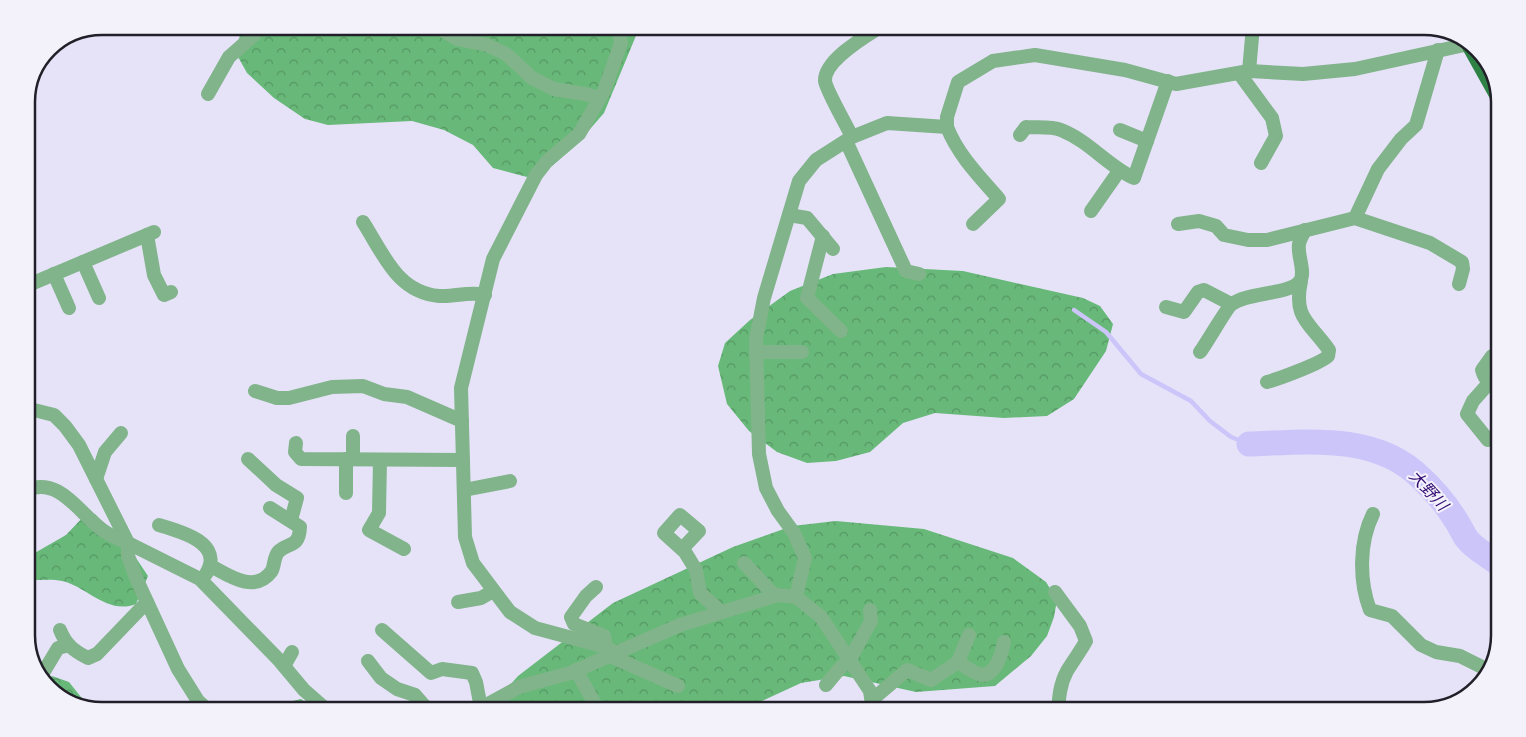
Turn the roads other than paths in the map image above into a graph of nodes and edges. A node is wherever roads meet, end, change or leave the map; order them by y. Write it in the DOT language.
graph roads {
  1 [pos="254,35"];
  2 [pos="451,35"];
  3 [pos="620,35"];
  4 [pos="868,35"];
  5 [pos="1251,35"];
  6 [pos="1461,46"];
  7 [pos="1438,50"];
  8 [pos="1244,72"];
  9 [pos="1168,81"];
  10 [pos="208,94"];
  11 [pos="600,98"];
  12 [pos="946,127"];
  13 [pos="1120,130"];
  14 [pos="1020,135"];
  15 [pos="849,139"];
  16 [pos="1147,141"];
  17 [pos="1261,163"];
  18 [pos="1119,171"];
  19 [pos="1091,211"];
  20 [pos="789,215"];
  21 [pos="1355,218"];
  22 [pos="363,222"];
  23 [pos="973,224"];
  24 [pos="1178,224"];
  25 [pos="1305,230"];
  26 [pos="823,236"];
  27 [pos="833,249"];
  28 [pos="83,262"];
  29 [pos="54,274"];
  30 [pos="919,274"];
  31 [pos="1301,281"];
  32 [pos="35,282"];
  33 [pos="1459,284"];
  34 [pos="171,292"];
  35 [pos="485,295"];
  36 [pos="99,298"];
  37 [pos="1231,304"];
  38 [pos="1166,307"];
  39 [pos="70,308"];
  40 [pos="841,331"];
  41 [pos="756,352"];
  42 [pos="802,352"];
  43 [pos="1200,352"];
  44 [pos="1491,357"];
  45 [pos="1267,382"];
  46 [pos="1491,382"];
  47 [pos="1491,387"];
  48 [pos="255,391"];
  49 [pos="35,410"];
  50 [pos="462,421"];
  51 [pos="121,433"];
  52 [pos="353,436"];
  53 [pos="1488,440"];
  54 [pos="296,443"];
  55 [pos="248,459"];
  56 [pos="350,459"];
  57 [pos="380,460"];
  58 [pos="463,460"];
  59 [pos="96,478"];
  60 [pos="510,481"];
  61 [pos="35,487"];
  62 [pos="464,490"];
  63 [pos="346,493"];
  64 [pos="270,508"];
  65 [pos="1373,514"];
  66 [pos="291,520"];
  67 [pos="159,525"];
  68 [pos="128,543"];
  69 [pos="404,549"];
  70 [pos="682,550"];
  71 [pos="744,563"];
  72 [pos="211,566"];
  73 [pos="202,581"];
  74 [pos="596,587"];
  75 [pos="493,591"];
  76 [pos="1055,592"];
  77 [pos="775,596"];
  78 [pos="796,597"];
  79 [pos="147,602"];
  80 [pos="458,602"];
  81 [pos="870,610"];
  82 [pos="721,612"];
  83 [pos="60,630"];
  84 [pos="382,630"];
  85 [pos="969,635"];
  86 [pos="1004,642"];
  87 [pos="68,645"];
  88 [pos="292,652"];
  89 [pos="610,652"];
  90 [pos="368,661"];
  91 [pos="849,661"];
  92 [pos="958,662"];
  93 [pos="284,666"];
  94 [pos="1483,667"];
  95 [pos="45,670"];
  96 [pos="576,670"];
  97 [pos="826,685"];
  98 [pos="678,686"];
  99 [pos="199,702"];
  100 [pos="318,702"];
  101 [pos="421,702"];
  102 [pos="480,702"];
  103 [pos="491,702"];
  104 [pos="595,702"];
  105 [pos="872,702"];
  106 [pos="876,702"];
  107 [pos="1058,702"];
  1 -- 10 [label="street"];
  2 -- 11 [label="street"];
  3 -- 11 [label="street"];
  4 -- 15 [label="street"];
  5 -- 8 [label="street"];
  6 -- 7 [label="street"];
  7 -- 8 [label="street"];
  7 -- 21 [label="street"];
  8 -- 9 [label="street"];
  8 -- 17 [label="street"];
  9 -- 12 [label="street"];
  9 -- 16 [label="street"];
  11 -- 35 [label="street"];
  12 -- 15 [label="street"];
  12 -- 23 [label="street"];
  13 -- 16 [label="street"];
  14 -- 18 [label="street"];
  15 -- 20 [label="street"];
  15 -- 30 [label="street"];
  16 -- 18 [label="street"];
  18 -- 19 [label="street"];
  20 -- 26 [label="street"];
  20 -- 41 [label="street"];
  21 -- 25 [label="street"];
  21 -- 33 [label="street"];
  22 -- 35 [label="street"];
  24 -- 25 [label="street"];
  25 -- 31 [label="street"];
  26 -- 27 [label="street"];
  26 -- 40 [label="street"];
  28 -- 29 [label="street"];
  28 -- 34 [label="street"];
  28 -- 36 [label="street"];
  29 -- 32 [label="street"];
  29 -- 39 [label="street"];
  31 -- 37 [label="street"];
  31 -- 45 [label="street"];
  35 -- 50 [label="street"];
  37 -- 38 [label="street"];
  37 -- 43 [label="street"];
  41 -- 42 [label="street"];
  41 -- 78 [label="street"];
  44 -- 46 [label="street"];
  47 -- 53 [label="street"];
  48 -- 50 [label="street"];
  49 -- 59 [label="street"];
  50 -- 58 [label="street"];
  51 -- 59 [label="street"];
  52 -- 56 [label="street"];
  54 -- 56 [label="street"];
  55 -- 66 [label="street"];
  56 -- 57 [label="street"];
  56 -- 63 [label="street"];
  57 -- 58 [label="street"];
  57 -- 69 [label="street"];
  58 -- 62 [label="street"];
  59 -- 68 [label="street"];
  60 -- 62 [label="street"];
  61 -- 68 [label="street"];
  62 -- 75 [label="street"];
  64 -- 66 [label="street"];
  65 -- 94 [label="street"];
  66 -- 72 [label="street"];
  67 -- 72 [label="street"];
  68 -- 73 [label="street"];
  68 -- 79 [label="street"];
  70 -- 82 [label="street"];
  71 -- 77 [label="street"];
  72 -- 73 [label="street"];
  73 -- 93 [label="street"];
  74 -- 89 [label="street"];
  75 -- 80 [label="street"];
  75 -- 89 [label="street"];
  76 -- 107 [label="street"];
  77 -- 78 [label="street"];
  77 -- 82 [label="street"];
  78 -- 91 [label="street"];
  79 -- 87 [label="street"];
  79 -- 99 [label="street"];
  81 -- 91 [label="street"];
  82 -- 89 [label="street"];
  83 -- 87 [label="street"];
  84 -- 102 [label="street"];
  85 -- 92 [label="street"];
  86 -- 92 [label="street"];
  87 -- 95 [label="street"];
  88 -- 93 [label="street"];
  89 -- 96 [label="street"];
  89 -- 98 [label="street"];
  90 -- 101 [label="street"];
  91 -- 97 [label="street"];
  91 -- 105 [label="street"];
  92 -- 106 [label="street"];
  93 -- 100 [label="street"];
  96 -- 103 [label="street"];
  96 -- 104 [label="street"];
}
